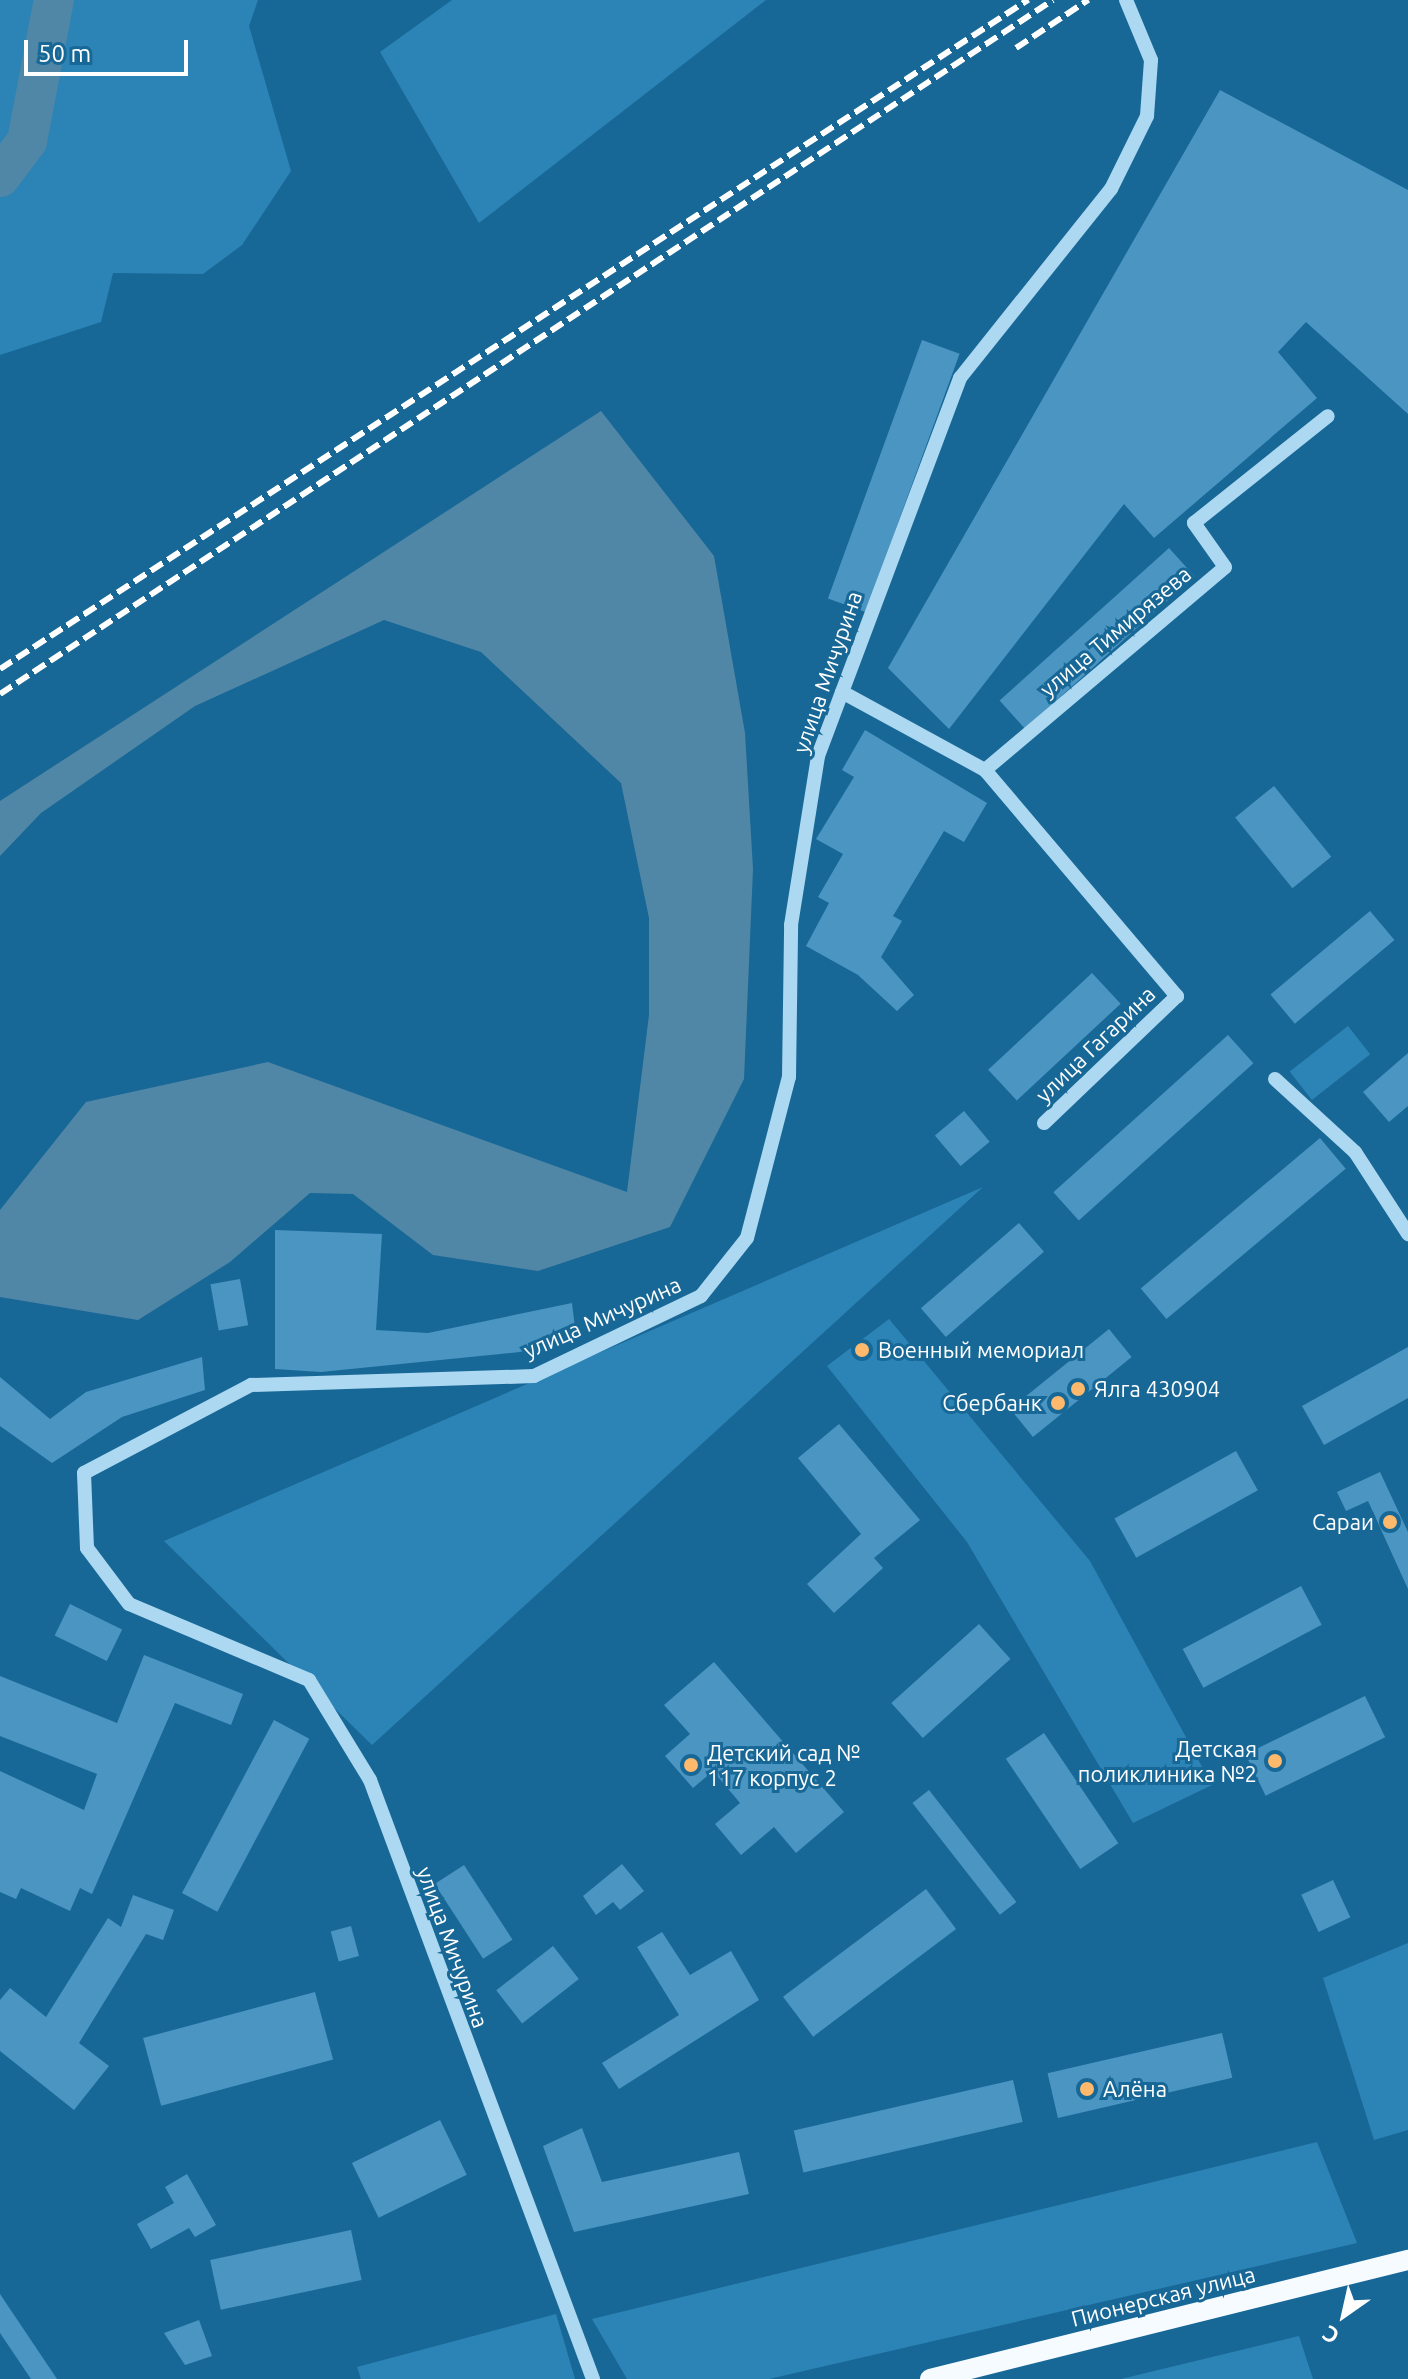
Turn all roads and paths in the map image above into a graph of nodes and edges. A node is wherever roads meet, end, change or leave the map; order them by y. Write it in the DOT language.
graph roads {
  1 [pos="1126,0"];
  2 [pos="1328,416"];
  3 [pos="842,692"];
  4 [pos="985,770"];
  5 [pos="1275,1079"];
  6 [pos="1044,1123"];
  7 [pos="1408,1234"];
  8 [pos="1408,2260"];
  9 [pos="593,2379"];
  10 [pos="930,2379"];
  1 -- 3 [label="street, улица Мичурина"];
  2 -- 4 [label="street, улица Тимирязева"];
  3 -- 4 [label="street"];
  3 -- 9 [label="street, улица Мичурина"];
  4 -- 6 [label="street, улица Гагарина"];
  5 -- 7 [label="street"];
  8 -- 10 [label="main road, Пионерская улица"];
}
